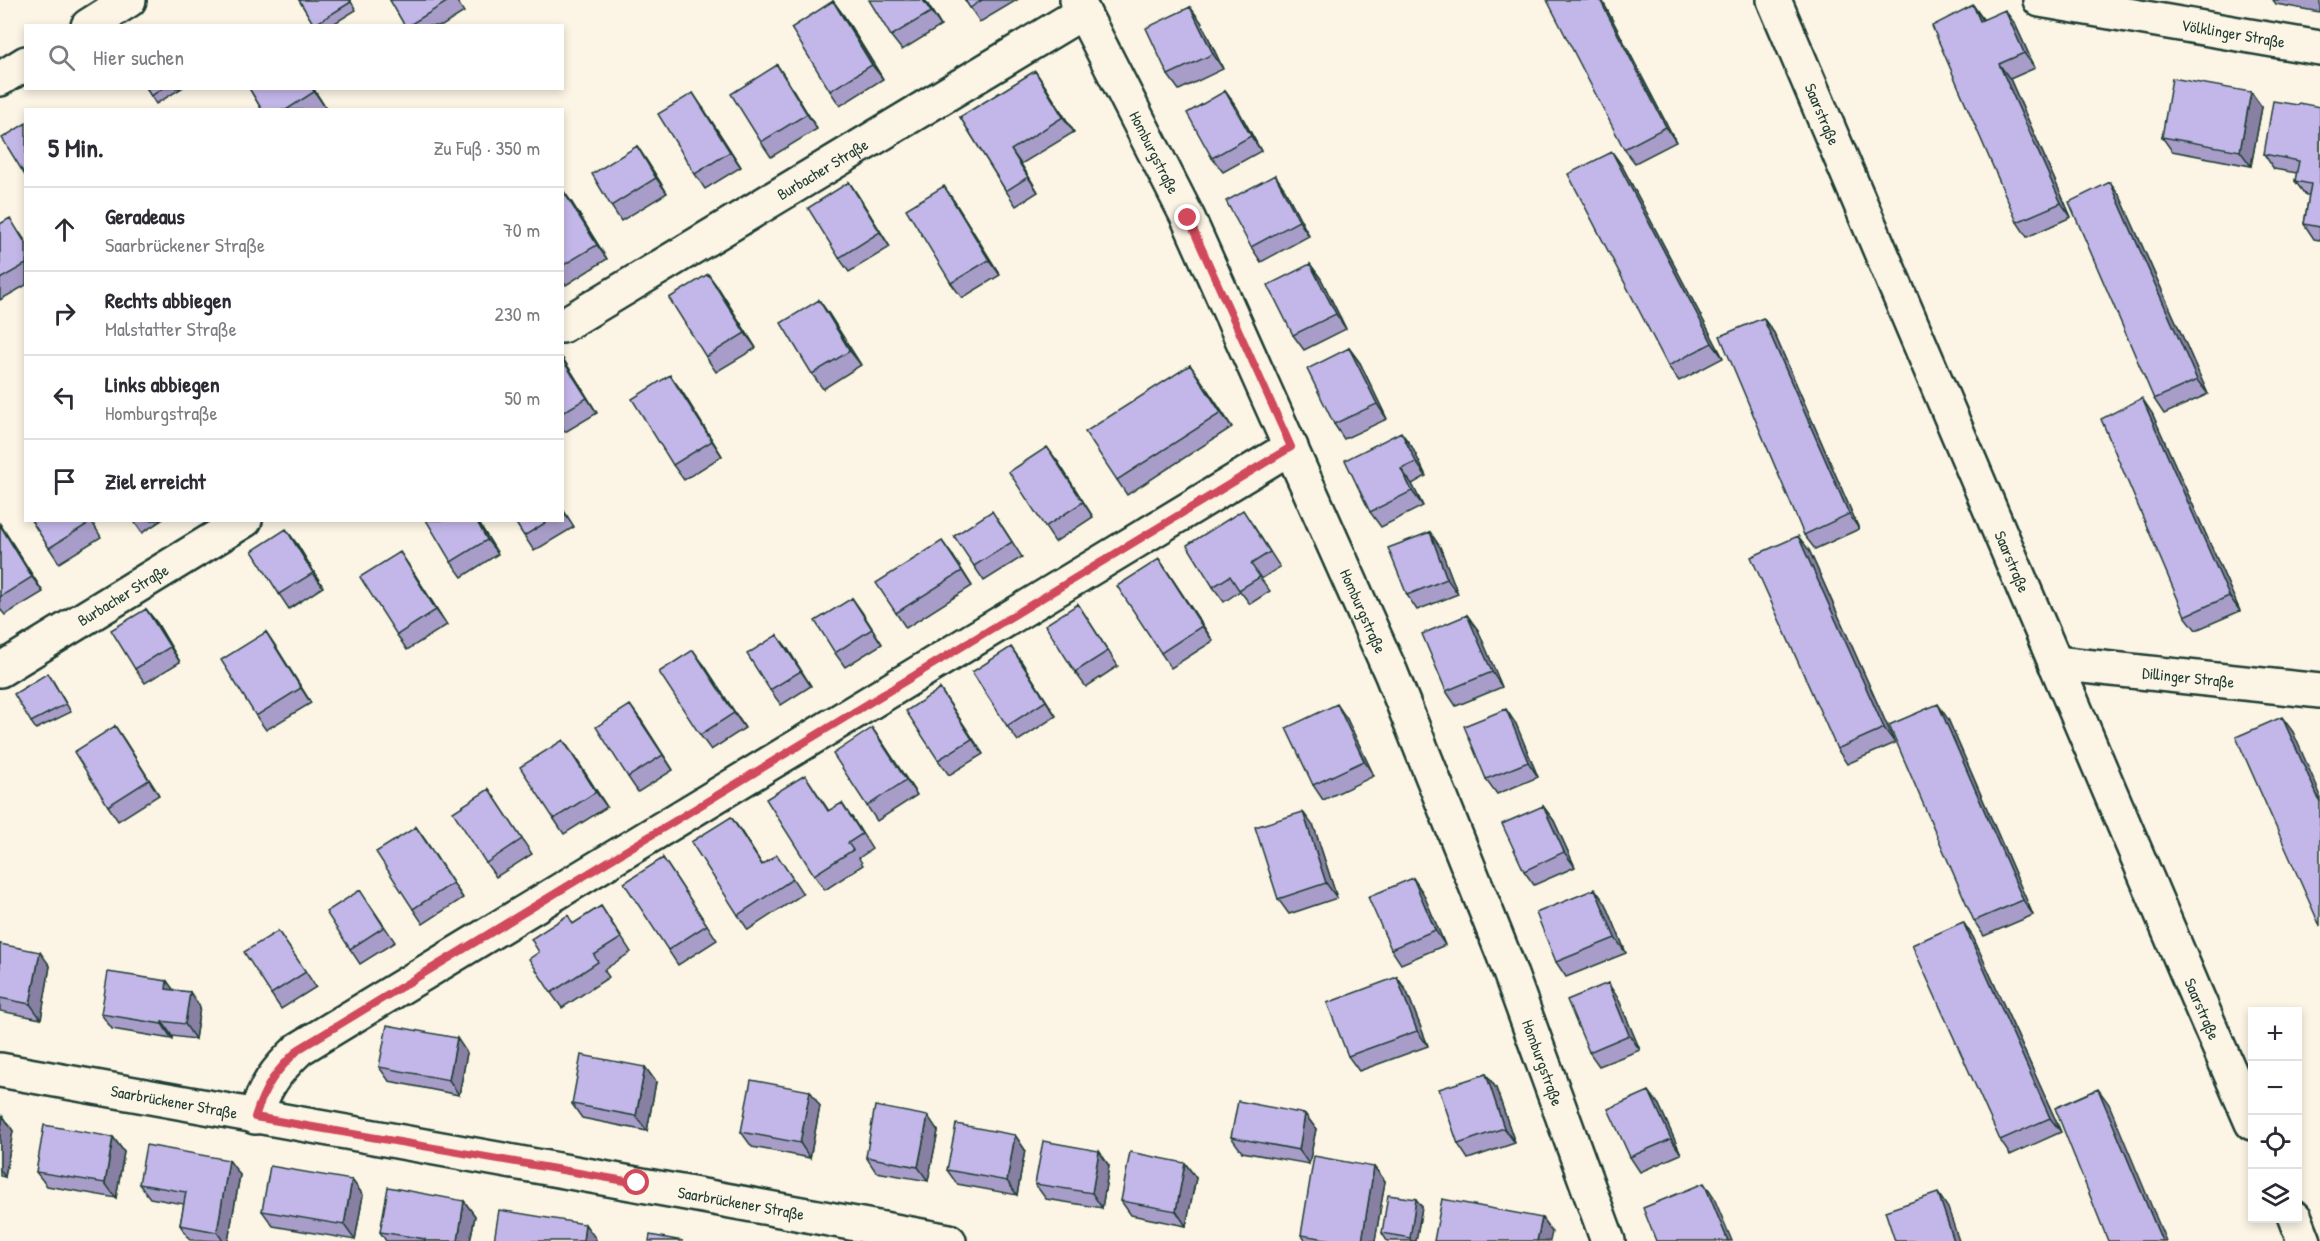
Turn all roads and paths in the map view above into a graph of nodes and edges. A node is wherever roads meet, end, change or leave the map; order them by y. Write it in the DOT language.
graph roads {
  1 [pos="129,0"];
  2 [pos="1774,0"];
  3 [pos="2040,0"];
  4 [pos="1080,6"];
  5 [pos="91,24"];
  6 [pos="2320,48"];
  7 [pos="24,64"];
  8 [pos="0,79"];
  9 [pos="564,325"];
  10 [pos="1291,447"];
  11 [pos="242,522"];
  12 [pos="2055,663"];
  13 [pos="0,670"];
  14 [pos="2320,691"];
  15 [pos="0,1070"];
  16 [pos="2250,1115"];
  17 [pos="255,1117"];
  18 [pos="2297,1223"];
  19 [pos="950,1241"];
  20 [pos="1608,1241"];
  21 [pos="2304,1241"];
  1 -- 5 [label="street"];
  2 -- 12 [label="street, Saarstraße"];
  3 -- 6 [label="street, Völklinger Straße"];
  4 -- 9 [label="street, Burbacher Straße"];
  4 -- 10 [label="street, Homburgstraße"];
  7 -- 8 [label="street"];
  10 -- 17 [label="street"];
  10 -- 20 [label="street, Homburgstraße"];
  11 -- 13 [label="street, Burbacher Straße"];
  12 -- 14 [label="street, Dillinger Straße"];
  12 -- 16 [label="street, Saarstraße"];
  15 -- 17 [label="street, Saarbrückener Straße"];
  17 -- 19 [label="street, Saarbrückener Straße"];
  18 -- 21 [label="street"];
}
